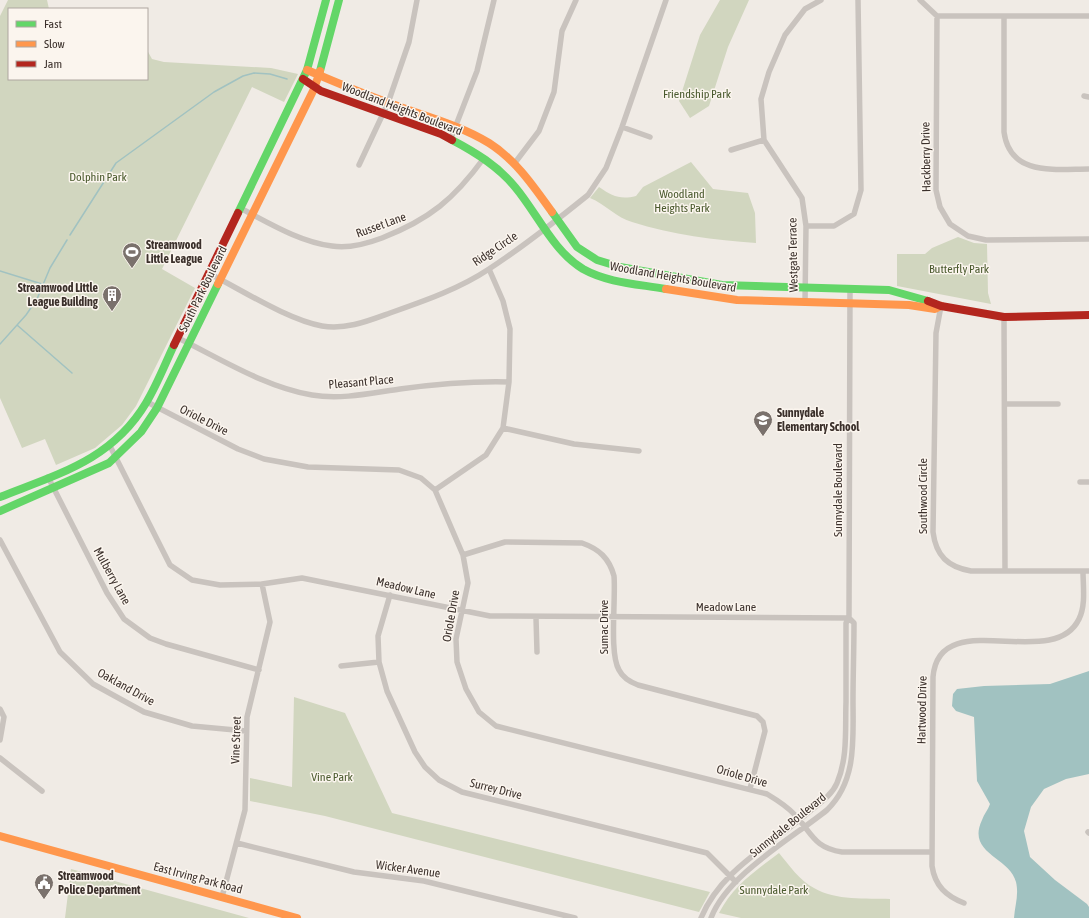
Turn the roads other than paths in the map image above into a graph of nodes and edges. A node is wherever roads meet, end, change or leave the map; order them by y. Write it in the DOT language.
graph roads {
  1 [pos="326,0"];
  2 [pos="339,0"];
  3 [pos="417,0"];
  4 [pos="494,0"];
  5 [pos="576,0"];
  6 [pos="666,0"];
  7 [pos="821,0"];
  8 [pos="858,0"];
  9 [pos="920,0"];
  10 [pos="937,16"];
  11 [pos="1089,16"];
  12 [pos="1004,17"];
  13 [pos="307,70"];
  14 [pos="319,76"];
  15 [pos="303,78"];
  16 [pos="314,87"];
  17 [pos="388,103"];
  18 [pos="382,114"];
  19 [pos="455,127"];
  20 [pos="622,127"];
  21 [pos="650,137"];
  22 [pos="451,138"];
  23 [pos="764,140"];
  24 [pos="731,150"];
  25 [pos="484,158"];
  26 [pos="514,164"];
  27 [pos="359,165"];
  28 [pos="1089,169"];
  29 [pos="242,209"];
  30 [pos="253,215"];
  31 [pos="557,220"];
  32 [pos="806,226"];
  33 [pos="545,228"];
  34 [pos="1089,239"];
  35 [pos="489,269"];
  36 [pos="210,274"];
  37 [pos="222,279"];
  38 [pos="805,288"];
  39 [pos="850,289"];
  40 [pos="805,303"];
  41 [pos="850,304"];
  42 [pos="941,306"];
  43 [pos="1089,315"];
  44 [pos="1004,317"];
  45 [pos="178,338"];
  46 [pos="190,343"];
  47 [pos="509,382"];
  48 [pos="147,402"];
  49 [pos="1005,404"];
  50 [pos="1058,404"];
  51 [pos="157,408"];
  52 [pos="503,428"];
  53 [pos="110,446"];
  54 [pos="639,451"];
  55 [pos="116,458"];
  56 [pos="48,477"];
  57 [pos="1080,482"];
  58 [pos="1089,482"];
  59 [pos="54,488"];
  60 [pos="435,490"];
  61 [pos="0,497"];
  62 [pos="0,511"];
  63 [pos="0,540"];
  64 [pos="463,555"];
  65 [pos="1005,571"];
  66 [pos="1086,571"];
  67 [pos="262,584"];
  68 [pos="390,595"];
  69 [pos="463,612"];
  70 [pos="615,617"];
  71 [pos="536,618"];
  72 [pos="849,618"];
  73 [pos="537,652"];
  74 [pos="379,662"];
  75 [pos="341,666"];
  76 [pos="259,670"];
  77 [pos="0,709"];
  78 [pos="246,731"];
  79 [pos="0,740"];
  80 [pos="0,758"];
  81 [pos="750,789"];
  82 [pos="42,791"];
  83 [pos="799,821"];
  84 [pos="805,828"];
  85 [pos="0,836"];
  86 [pos="237,843"];
  87 [pos="931,852"];
  88 [pos="729,875"];
  89 [pos="736,882"];
  90 [pos="222,897"];
  91 [pos="964,902"];
  92 [pos="297,918"];
  93 [pos="575,918"];
  94 [pos="701,918"];
  95 [pos="711,918"];
  1 -- 13 [label="street, South Park Boulevard"];
  2 -- 14 [label="street, South Park Boulevard"];
  3 -- 17 [label="street"];
  4 -- 19 [label="street"];
  5 -- 26 [label="street"];
  6 -- 20 [label="street, Ridge Circle"];
  7 -- 23 [label="street, Westgate Terrace"];
  8 -- 32 [label="street"];
  9 -- 10 [label="street"];
  10 -- 12 [label="street"];
  10 -- 34 [label="street, Hackberry Drive"];
  11 -- 12 [label="street"];
  12 -- 28 [label="street"];
  13 -- 14 [label="street, Woodland Heights Boulevard"];
  13 -- 15 [label="street, South Park Boulevard"];
  14 -- 16 [label="street, South Park Boulevard"];
  14 -- 17 [label="street, Woodland Heights Boulevard"];
  15 -- 16 [label="street, Woodland Heights Boulevard"];
  15 -- 29 [label="street, South Park Boulevard"];
  16 -- 18 [label="street, Woodland Heights Boulevard"];
  16 -- 30 [label="street, South Park Boulevard"];
  17 -- 18 [label="street"];
  17 -- 19 [label="street, Woodland Heights Boulevard"];
  18 -- 22 [label="street, Woodland Heights Boulevard"];
  18 -- 27 [label="street"];
  19 -- 22 [label="street"];
  19 -- 26 [label="street, Woodland Heights Boulevard"];
  20 -- 21 [label="street"];
  20 -- 31 [label="street, Ridge Circle"];
  22 -- 25 [label="street, Woodland Heights Boulevard"];
  23 -- 24 [label="street"];
  23 -- 32 [label="street, Westgate Terrace"];
  25 -- 30 [label="street, Russet Lane"];
  25 -- 33 [label="street, Woodland Heights Boulevard"];
  26 -- 31 [label="street, Woodland Heights Boulevard"];
  29 -- 30 [label="street, Russet Lane"];
  29 -- 36 [label="street, South Park Boulevard"];
  30 -- 37 [label="street, South Park Boulevard"];
  31 -- 33 [label="street, Ridge Circle"];
  31 -- 38 [label="street, Woodland Heights Boulevard"];
  32 -- 38 [label="street, Westgate Terrace"];
  33 -- 35 [label="street, Ridge Circle"];
  33 -- 40 [label="street, Woodland Heights Boulevard"];
  35 -- 37 [label="street, Ridge Circle"];
  35 -- 47 [label="street"];
  36 -- 37 [label="street, Ridge Circle"];
  36 -- 45 [label="street, South Park Boulevard"];
  37 -- 46 [label="street, South Park Boulevard"];
  38 -- 39 [label="street, Woodland Heights Boulevard"];
  38 -- 40 [label="street, Westgate Terrace"];
  39 -- 41 [label="street, Sunnydale Boulevard"];
  39 -- 42 [label="street, Woodland Heights Boulevard"];
  40 -- 41 [label="street, Woodland Heights Boulevard"];
  41 -- 42 [label="street, Woodland Heights Boulevard"];
  41 -- 72 [label="street, Sunnydale Boulevard"];
  42 -- 44 [label="street, Woodland Heights Boulevard"];
  42 -- 65 [label="street, Southwood Circle"];
  43 -- 44 [label="street, Woodland Heights Boulevard"];
  44 -- 49 [label="street"];
  45 -- 46 [label="street, Pleasant Place"];
  45 -- 48 [label="street, South Park Boulevard"];
  46 -- 47 [label="street, Pleasant Place"];
  46 -- 51 [label="street, South Park Boulevard"];
  47 -- 52 [label="street"];
  48 -- 51 [label="street, Oriole Drive"];
  48 -- 53 [label="street, South Park Boulevard"];
  49 -- 50 [label="street"];
  49 -- 65 [label="street"];
  51 -- 55 [label="street, South Park Boulevard"];
  51 -- 60 [label="street, Oriole Drive"];
  52 -- 54 [label="street"];
  52 -- 60 [label="street"];
  53 -- 55 [label="street, Meadow Lane"];
  53 -- 56 [label="street, South Park Boulevard"];
  55 -- 59 [label="street, South Park Boulevard"];
  55 -- 67 [label="street, Meadow Lane"];
  56 -- 59 [label="street, Mulberry Lane"];
  56 -- 61 [label="street, South Park Boulevard"];
  57 -- 58 [label="street"];
  59 -- 62 [label="street, South Park Boulevard"];
  59 -- 76 [label="street, Mulberry Lane"];
  60 -- 64 [label="street, Oriole Drive"];
  63 -- 78 [label="street, Oakland Drive"];
  64 -- 69 [label="street, Oriole Drive"];
  64 -- 70 [label="street, Sumac Drive"];
  65 -- 66 [label="street, Southwood Circle"];
  66 -- 87 [label="street, Hartwood Drive"];
  67 -- 68 [label="street, Meadow Lane"];
  67 -- 76 [label="street, Vine Street"];
  68 -- 69 [label="street, Meadow Lane"];
  68 -- 74 [label="street, Surrey Drive"];
  69 -- 71 [label="street, Meadow Lane"];
  69 -- 81 [label="street, Oriole Drive"];
  70 -- 71 [label="street, Meadow Lane"];
  70 -- 72 [label="street, Meadow Lane"];
  70 -- 81 [label="street, Sumac Drive"];
  71 -- 73 [label="street"];
  72 -- 83 [label="street, Sunnydale Boulevard"];
  72 -- 84 [label="street, Sunnydale Boulevard"];
  74 -- 75 [label="street"];
  74 -- 88 [label="street, Surrey Drive"];
  76 -- 78 [label="street, Vine Street"];
  77 -- 79 [label="street"];
  78 -- 86 [label="street, Vine Street"];
  80 -- 82 [label="street"];
  81 -- 83 [label="street, Oriole Drive"];
  83 -- 84 [label="street, Oriole Drive"];
  83 -- 88 [label="street, Sunnydale Boulevard"];
  84 -- 87 [label="street, Oriole Drive"];
  84 -- 89 [label="street, Sunnydale Boulevard"];
  85 -- 90 [label="street, East Irving Park Road"];
  86 -- 90 [label="street, Vine Street"];
  86 -- 93 [label="street, Wicker Avenue"];
  87 -- 91 [label="street, Hartwood Drive"];
  88 -- 89 [label="street, Surrey Drive"];
  88 -- 94 [label="street, Sunnydale Boulevard"];
  89 -- 95 [label="street, Sunnydale Boulevard"];
  90 -- 92 [label="street, East Irving Park Road"];
}
